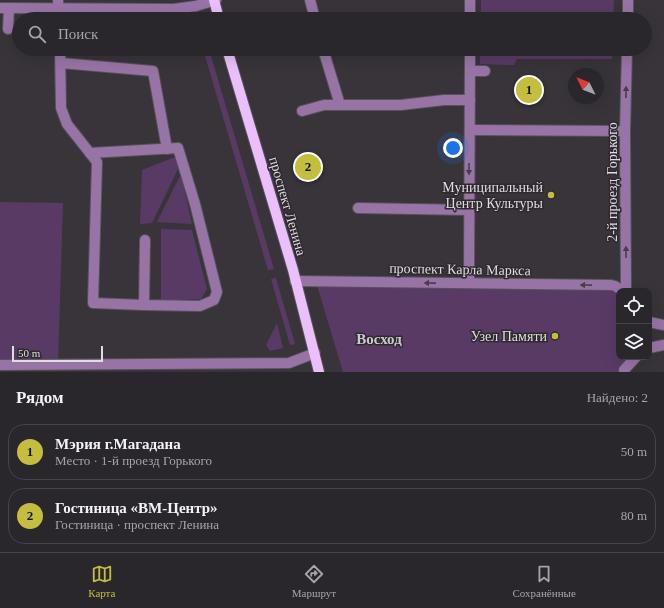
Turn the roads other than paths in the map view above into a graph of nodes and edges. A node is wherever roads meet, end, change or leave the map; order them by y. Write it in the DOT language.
graph roads {
  1 [pos="214,0"];
  2 [pos="310,0"];
  3 [pos="470,0"];
  4 [pos="628,0"];
  5 [pos="4,8"];
  6 [pos="59,9"];
  7 [pos="217,12"];
  8 [pos="313,12"];
  9 [pos="470,12"];
  10 [pos="628,12"];
  11 [pos="8,29"];
  12 [pos="60,56"];
  13 [pos="229,56"];
  14 [pos="325,56"];
  15 [pos="470,56"];
  16 [pos="627,56"];
  17 [pos="60,62"];
  18 [pos="470,71"];
  19 [pos="485,71"];
  20 [pos="470,100"];
  21 [pos="340,105"];
  22 [pos="302,111"];
  23 [pos="470,130"];
  24 [pos="625,131"];
  25 [pos="167,149"];
  26 [pos="90,153"];
  27 [pos="358,208"];
  28 [pos="469,210"];
  29 [pos="145,240"];
  30 [pos="295,281"];
  31 [pos="469,283"];
  32 [pos="618,288"];
  33 [pos="626,288"];
  34 [pos="144,306"];
  35 [pos="652,323"];
  36 [pos="664,325"];
  37 [pos="664,345"];
  38 [pos="652,347"];
  39 [pos="315,353"];
  40 [pos="625,360"];
  41 [pos="633,360"];
  42 [pos="0,365"];
  43 [pos="623,371"];
  44 [pos="319,372"];
  1 -- 6 [label="street"];
  1 -- 7 [label="main road"];
  2 -- 8 [label="street"];
  3 -- 9 [label="street"];
  4 -- 10 [label="street"];
  5 -- 6 [label="street"];
  5 -- 11 [label="street"];
  12 -- 17 [label="street"];
  13 -- 30 [label="main road, проспект Ленина"];
  14 -- 21 [label="street"];
  15 -- 18 [label="street"];
  24 -- 16 [label="street, 2-й проезд Горького, one-way"];
  17 -- 25 [label="street"];
  17 -- 26 [label="street"];
  18 -- 19 [label="street"];
  18 -- 20 [label="street"];
  20 -- 21 [label="street"];
  20 -- 23 [label="street"];
  21 -- 22 [label="street"];
  23 -- 24 [label="street"];
  23 -- 28 [label="street, one-way"];
  33 -- 24 [label="street, 2-й проезд Горького, one-way"];
  25 -- 26 [label="street"];
  25 -- 34 [label="street"];
  26 -- 34 [label="street"];
  27 -- 28 [label="street"];
  28 -- 31 [label="street"];
  29 -- 34 [label="street"];
  31 -- 30 [label="street, проспект Карла Маркса, one-way"];
  30 -- 39 [label="main road, проспект Ленина"];
  32 -- 31 [label="street, проспект Карла Маркса, one-way"];
  35 -- 36 [label="street"];
  37 -- 38 [label="street"];
  39 -- 42 [label="street"];
  39 -- 44 [label="main road, проспект Ленина"];
  40 -- 43 [label="street"];
  41 -- 43 [label="street"];
}
